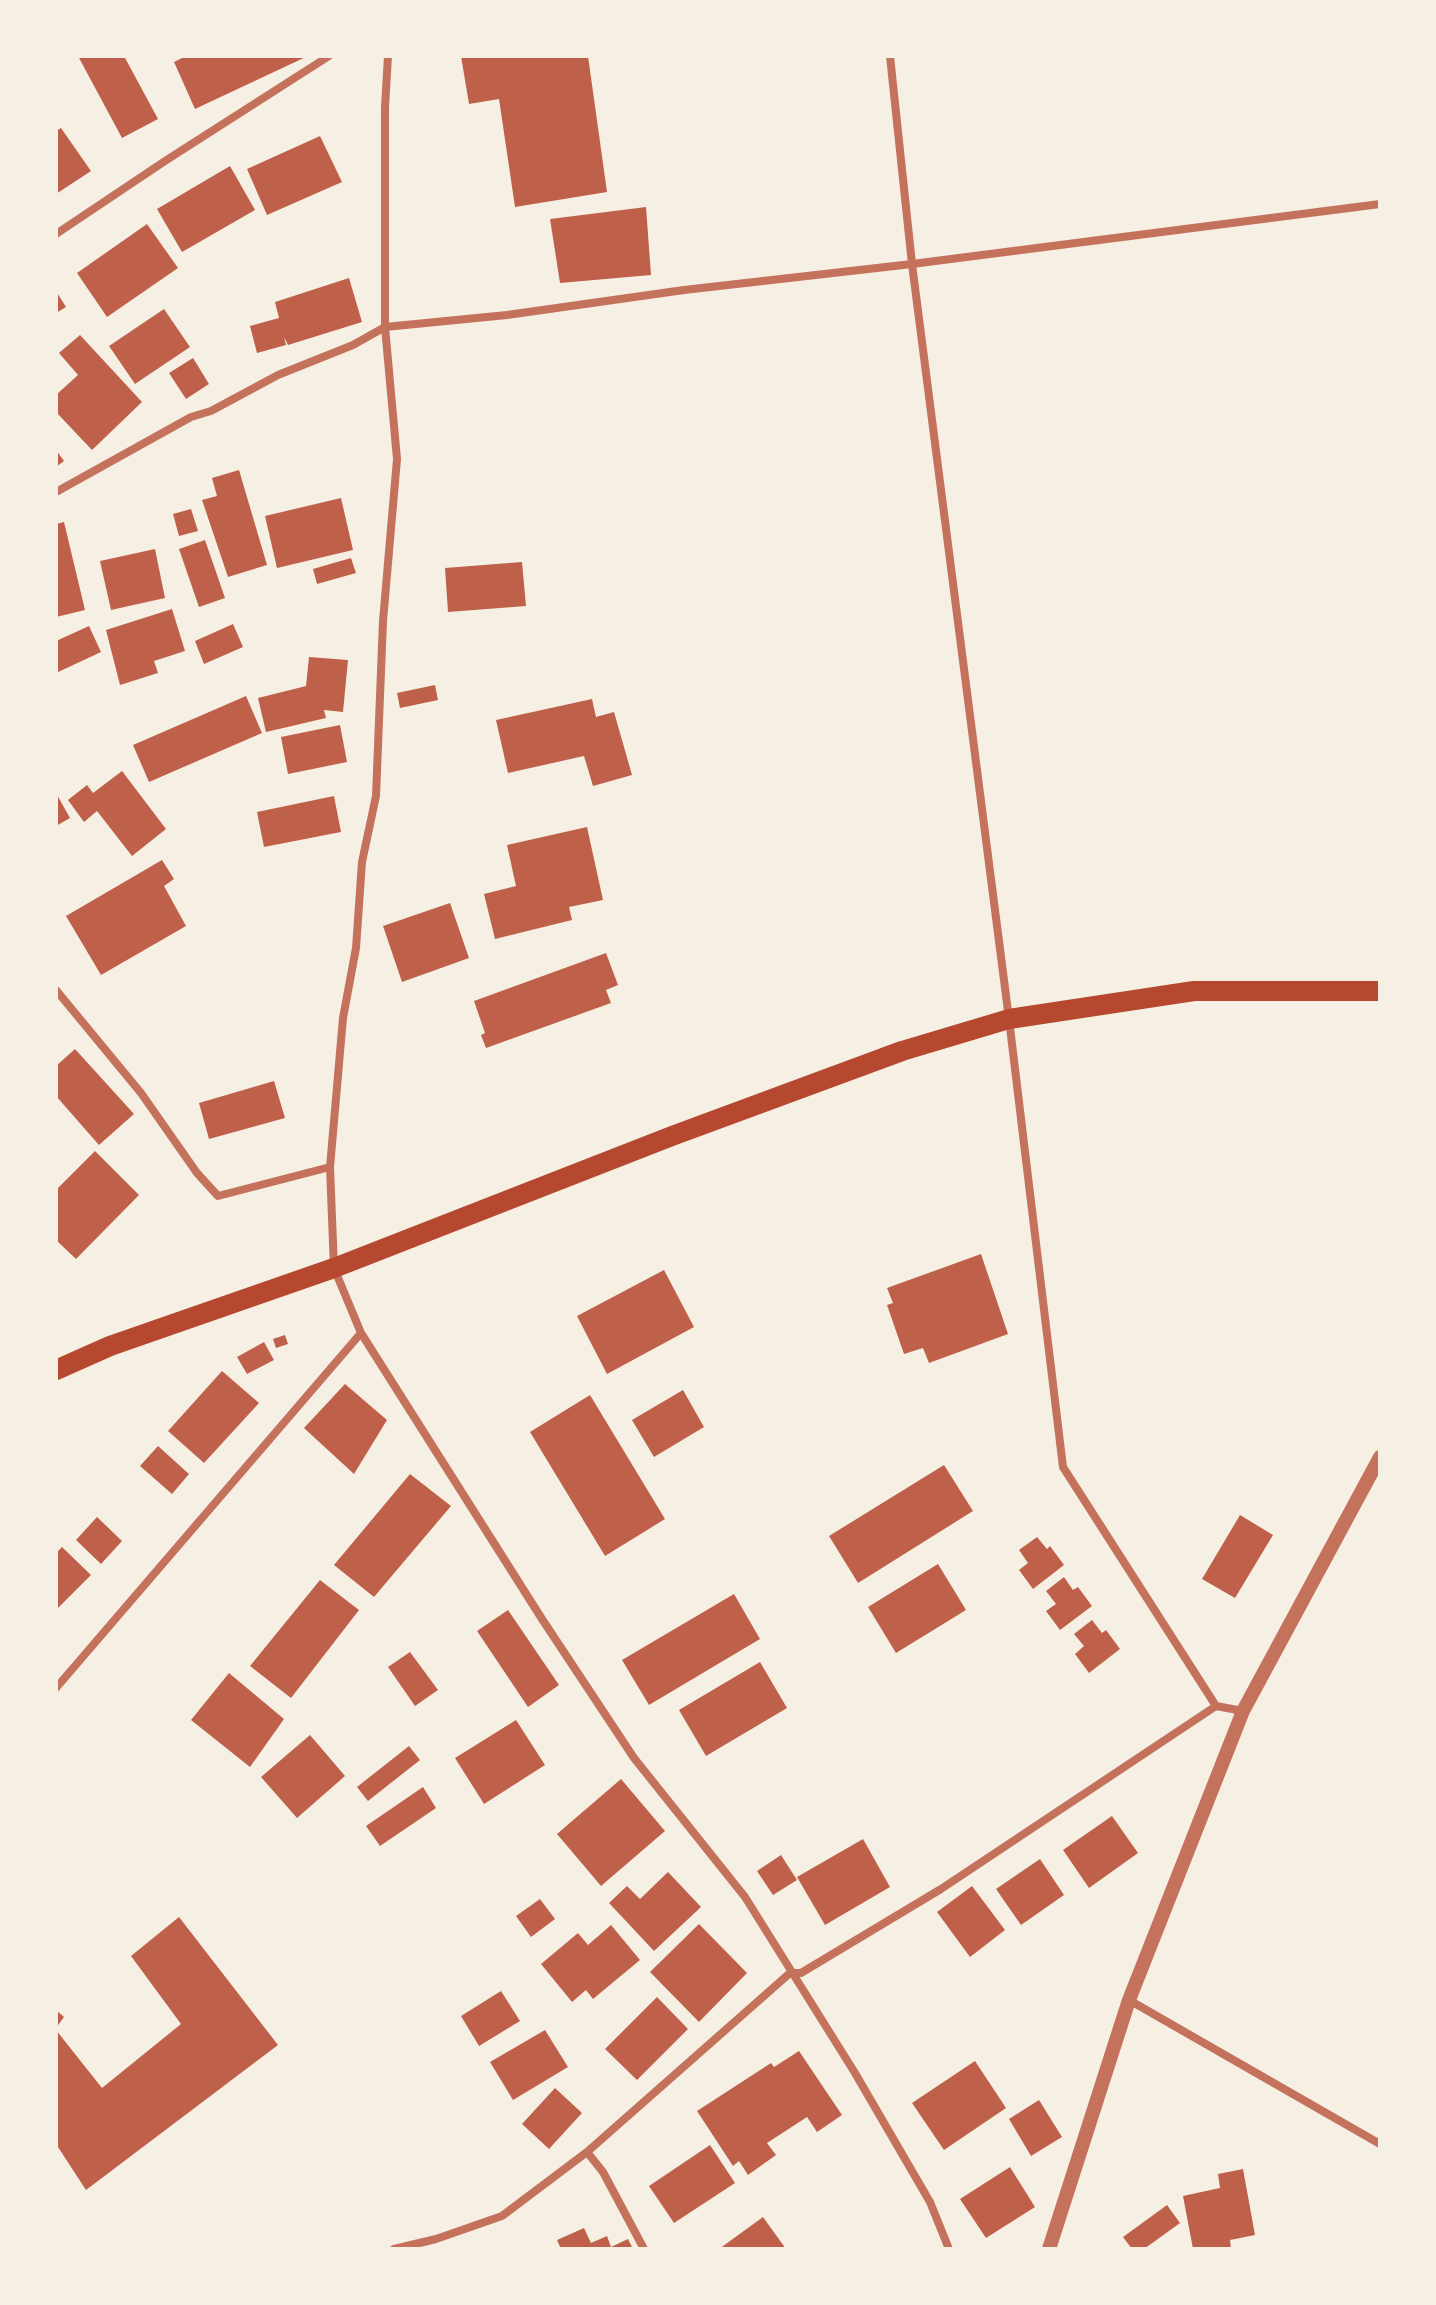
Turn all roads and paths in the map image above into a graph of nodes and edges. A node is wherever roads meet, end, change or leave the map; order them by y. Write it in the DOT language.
graph roads {
  1 [pos="329,56"];
  2 [pos="388,56"];
  3 [pos="890,56"];
  4 [pos="1380,204"];
  5 [pos="56,234"];
  6 [pos="912,264"];
  7 [pos="385,327"];
  8 [pos="56,492"];
  9 [pos="56,990"];
  10 [pos="1380,991"];
  11 [pos="1009,1019"];
  12 [pos="330,1167"];
  13 [pos="334,1268"];
  14 [pos="361,1333"];
  15 [pos="56,1370"];
  16 [pos="1380,1457"];
  17 [pos="56,1688"];
  18 [pos="1216,1706"];
  19 [pos="1243,1711"];
  20 [pos="790,1973"];
  21 [pos="1129,2000"];
  22 [pos="1380,2144"];
  23 [pos="587,2152"];
  24 [pos="394,2249"];
  25 [pos="644,2249"];
  26 [pos="949,2249"];
  27 [pos="1049,2249"];
  1 -- 5 [label="street"];
  2 -- 7 [label="street"];
  3 -- 6 [label="street"];
  4 -- 6 [label="street"];
  6 -- 7 [label="street"];
  6 -- 11 [label="street"];
  7 -- 8 [label="street"];
  7 -- 12 [label="street"];
  9 -- 12 [label="street"];
  10 -- 11 [label="main road"];
  11 -- 13 [label="main road"];
  11 -- 18 [label="street"];
  12 -- 13 [label="street"];
  13 -- 14 [label="street"];
  13 -- 15 [label="main road"];
  14 -- 17 [label="street"];
  14 -- 20 [label="street"];
  16 -- 19 [label="street"];
  18 -- 19 [label="street"];
  18 -- 20 [label="street"];
  19 -- 21 [label="street"];
  20 -- 23 [label="street"];
  20 -- 26 [label="street"];
  21 -- 22 [label="street"];
  21 -- 27 [label="street"];
  23 -- 24 [label="street"];
  23 -- 25 [label="street"];
}
